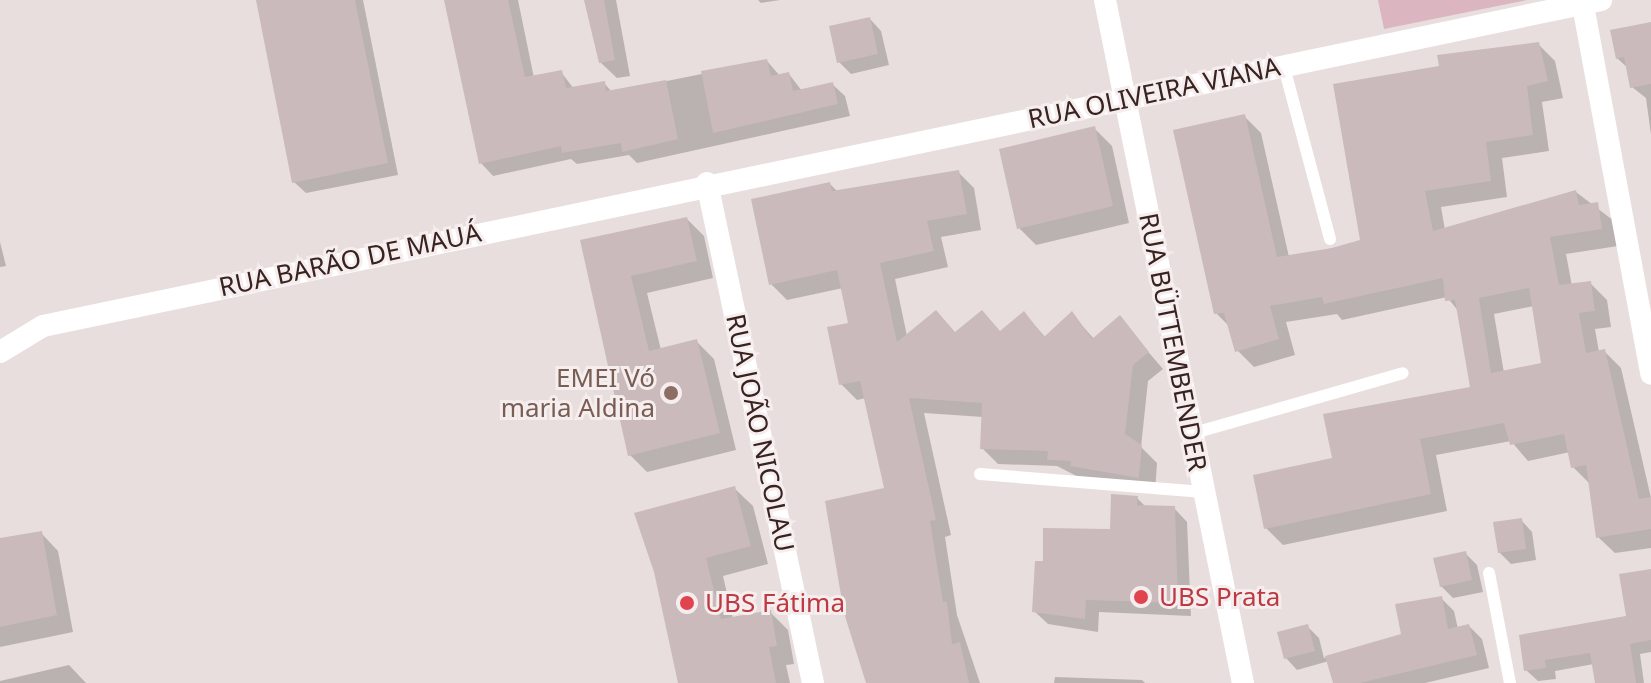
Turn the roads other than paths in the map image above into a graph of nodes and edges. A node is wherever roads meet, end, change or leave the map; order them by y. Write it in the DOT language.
graph roads {
  1 [pos="1105,0"];
  2 [pos="1589,1"];
  3 [pos="1284,67"];
  4 [pos="1124,100"];
  5 [pos="707,183"];
  6 [pos="1330,239"];
  7 [pos="0,352"];
  8 [pos="1403,373"];
  9 [pos="1651,374"];
  10 [pos="1194,433"];
  11 [pos="980,474"];
  12 [pos="1203,492"];
  13 [pos="1489,573"];
  14 [pos="813,683"];
  15 [pos="1243,683"];
  16 [pos="1510,683"];
  1 -- 4 [label="street, RUA BÜTTEMBENDER"];
  2 -- 3 [label="street, RUA OLIVEIRA VIANA"];
  2 -- 9 [label="street"];
  3 -- 4 [label="street, RUA OLIVEIRA VIANA"];
  3 -- 6 [label="lane"];
  4 -- 5 [label="street, RUA OLIVEIRA VIANA"];
  4 -- 10 [label="street, RUA BÜTTEMBENDER"];
  5 -- 7 [label="street, RUA BARÃO DE MAUÁ"];
  5 -- 14 [label="street, RUA JOÃO NICOLAU"];
  8 -- 10 [label="lane"];
  10 -- 12 [label="street, RUA BÜTTEMBENDER"];
  11 -- 12 [label="lane"];
  12 -- 15 [label="street, RUA BÜTTEMBENDER"];
  13 -- 16 [label="lane"];
}
